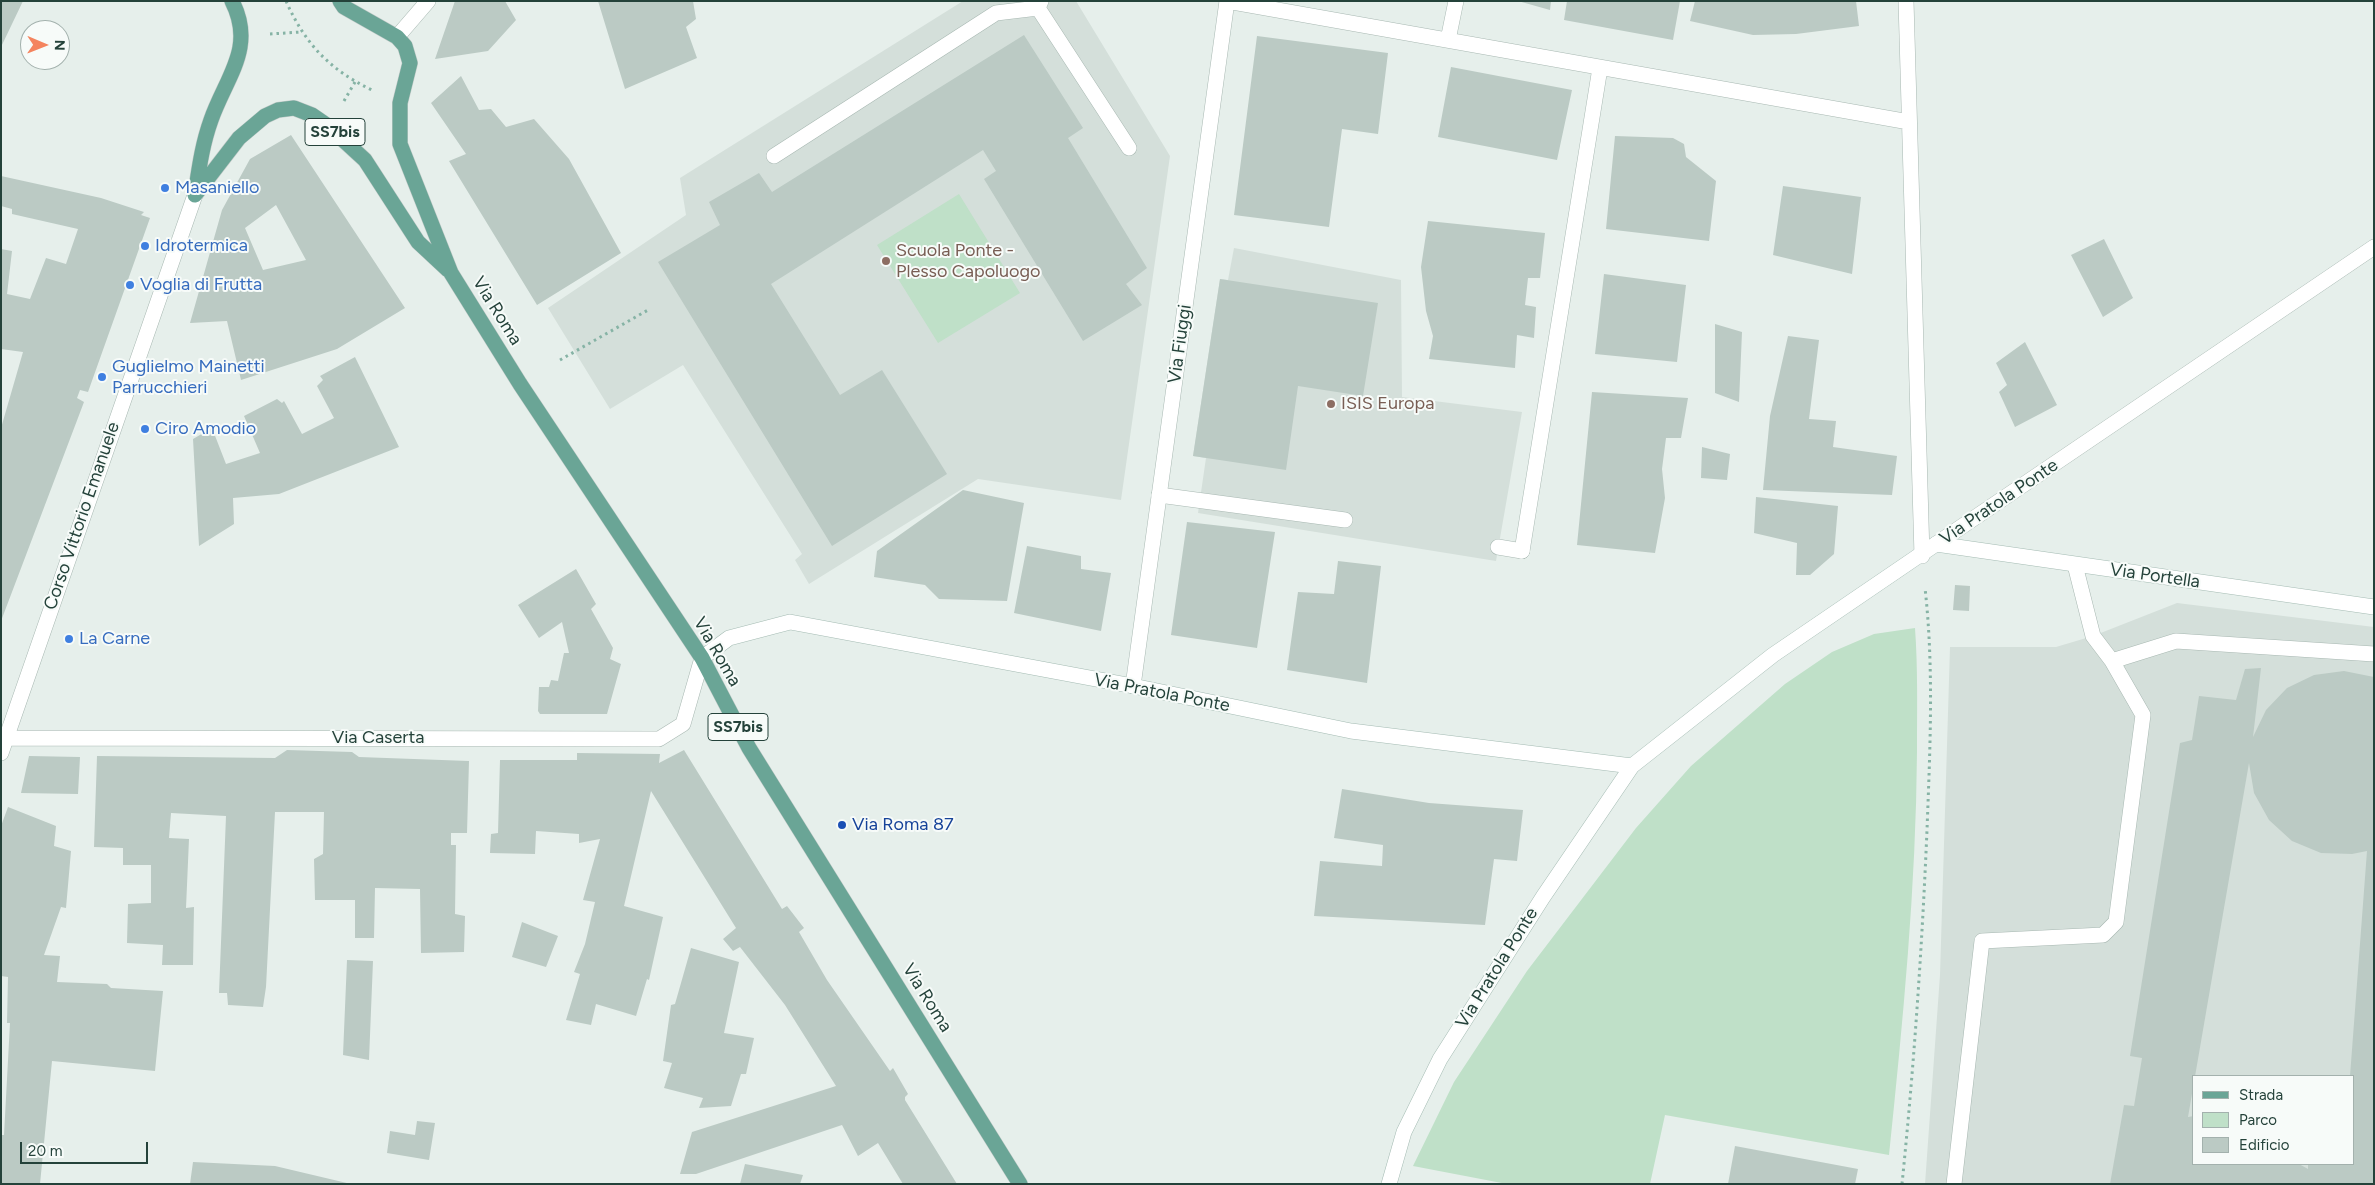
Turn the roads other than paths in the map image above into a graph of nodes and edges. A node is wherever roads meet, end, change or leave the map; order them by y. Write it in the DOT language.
graph roads {
  1 [pos="232,1"];
  2 [pos="340,1"];
  3 [pos="428,1"];
  4 [pos="1227,1"];
  5 [pos="1456,1"];
  6 [pos="1906,1"];
  7 [pos="1039,5"];
  8 [pos="396,37"];
  9 [pos="1448,40"];
  10 [pos="1600,68"];
  11 [pos="1909,122"];
  12 [pos="1129,148"];
  13 [pos="774,156"];
  14 [pos="195,195"];
  15 [pos="2374,247"];
  16 [pos="451,273"];
  17 [pos="1159,495"];
  18 [pos="1345,520"];
  19 [pos="1936,544"];
  20 [pos="1498,547"];
  21 [pos="1922,556"];
  22 [pos="2075,564"];
  23 [pos="2374,606"];
  24 [pos="2374,654"];
  25 [pos="702,658"];
  26 [pos="2112,661"];
  27 [pos="1133,686"];
  28 [pos="4,738"];
  29 [pos="1,753"];
  30 [pos="1632,766"];
  31 [pos="1020,1184"];
  32 [pos="1389,1184"];
  33 [pos="1954,1184"];
  1 -- 14 [label="main road"];
  2 -- 8 [label="main road, SS7bis"];
  3 -- 8 [label="street"];
  4 -- 9 [label="street"];
  4 -- 17 [label="street, Via Fiuggi"];
  5 -- 9 [label="street"];
  6 -- 11 [label="street"];
  7 -- 12 [label="street"];
  7 -- 13 [label="street"];
  8 -- 16 [label="main road, SS7bis"];
  9 -- 10 [label="street"];
  10 -- 11 [label="street"];
  10 -- 20 [label="street"];
  11 -- 21 [label="street"];
  14 -- 16 [label="main road, SS7bis"];
  14 -- 28 [label="street, Corso Vittorio Emanuele"];
  15 -- 19 [label="street, Via Pratola Ponte"];
  16 -- 25 [label="main road, Via Roma / SS7bis"];
  17 -- 18 [label="street"];
  17 -- 27 [label="street, Via Fiuggi"];
  19 -- 21 [label="street, Via Pratola Ponte"];
  19 -- 22 [label="street, Via Portella"];
  21 -- 30 [label="street, Via Pratola Ponte"];
  22 -- 23 [label="street, Via Portella"];
  22 -- 26 [label="street"];
  24 -- 26 [label="street"];
  25 -- 27 [label="street, Via Pratola Ponte"];
  25 -- 28 [label="street, Via Caserta"];
  25 -- 31 [label="main road, Via Roma / SS7bis"];
  26 -- 33 [label="street"];
  27 -- 30 [label="street, Via Pratola Ponte"];
  28 -- 29 [label="street, Corso Vittorio Emanuele"];
  30 -- 32 [label="street, Via Pratola Ponte"];
}
